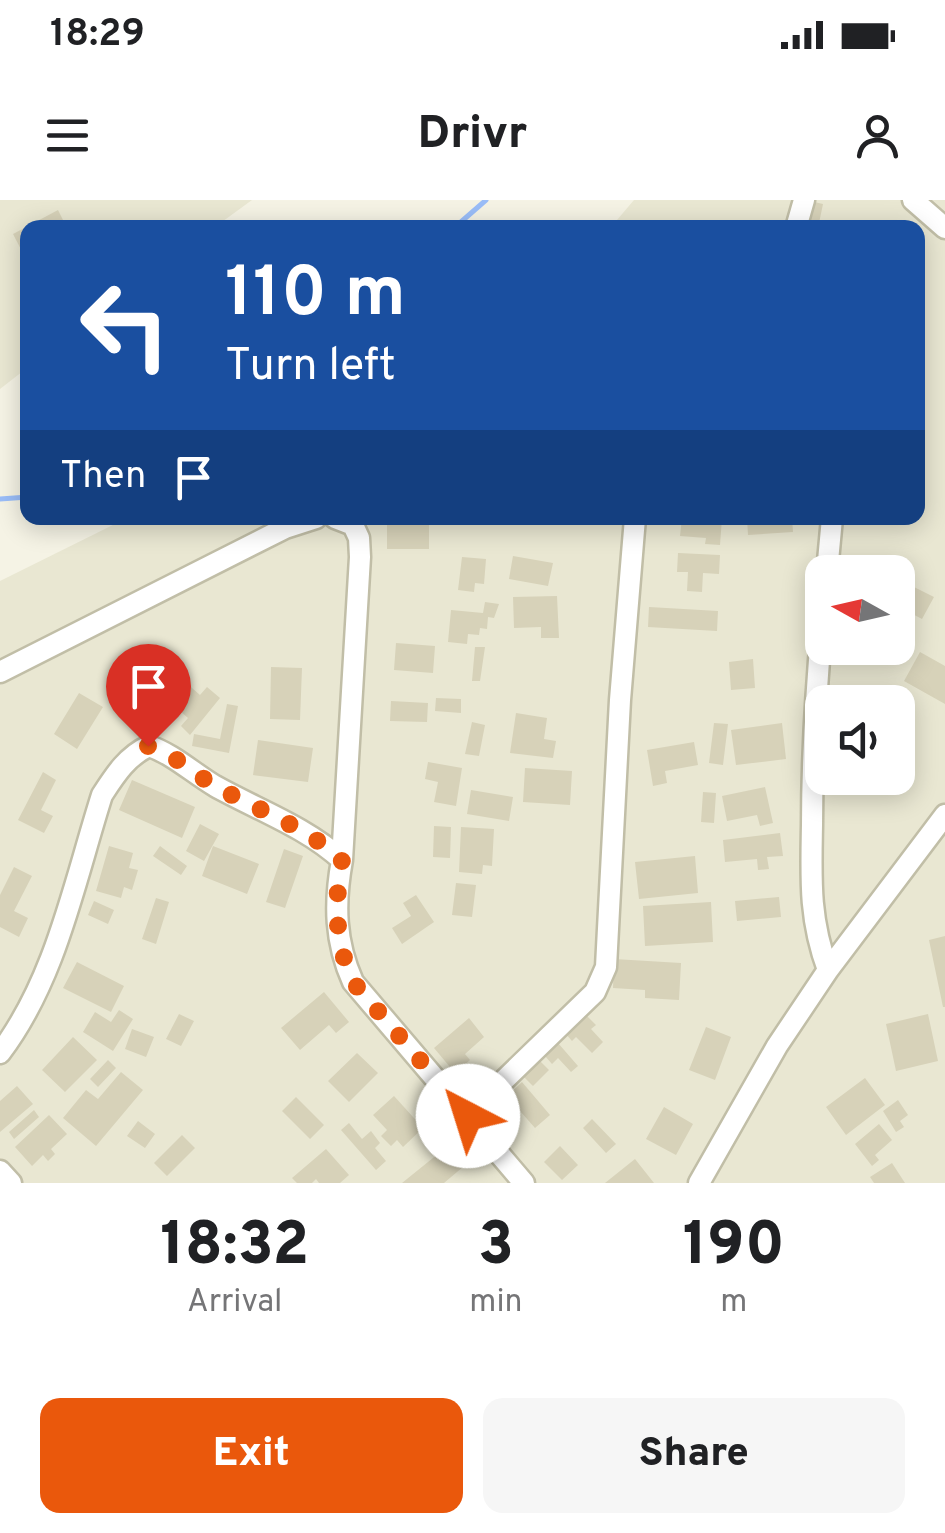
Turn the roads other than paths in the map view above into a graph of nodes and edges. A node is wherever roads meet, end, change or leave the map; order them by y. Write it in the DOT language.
graph roads {
  1 [pos="913,200"];
  2 [pos="945,228"];
  3 [pos="294,525"];
  4 [pos="351,525"];
  5 [pos="634,525"];
  6 [pos="831,525"];
  7 [pos="829,555"];
  8 [pos="818,665"];
  9 [pos="0,672"];
  10 [pos="945,815"];
  11 [pos="342,860"];
  12 [pos="828,970"];
  13 [pos="0,1053"];
  14 [pos="468,1116"];
  15 [pos="0,1171"];
  16 [pos="11,1183"];
  17 [pos="524,1183"];
  18 [pos="700,1183"];
  1 -- 2 [label="street"];
  3 -- 9 [label="street"];
  4 -- 11 [label="street"];
  5 -- 14 [label="street"];
  6 -- 7 [label="street"];
  8 -- 12 [label="street"];
  10 -- 12 [label="street"];
  11 -- 13 [label="street"];
  11 -- 14 [label="street"];
  12 -- 18 [label="street"];
  14 -- 17 [label="street"];
  15 -- 16 [label="street"];
}
